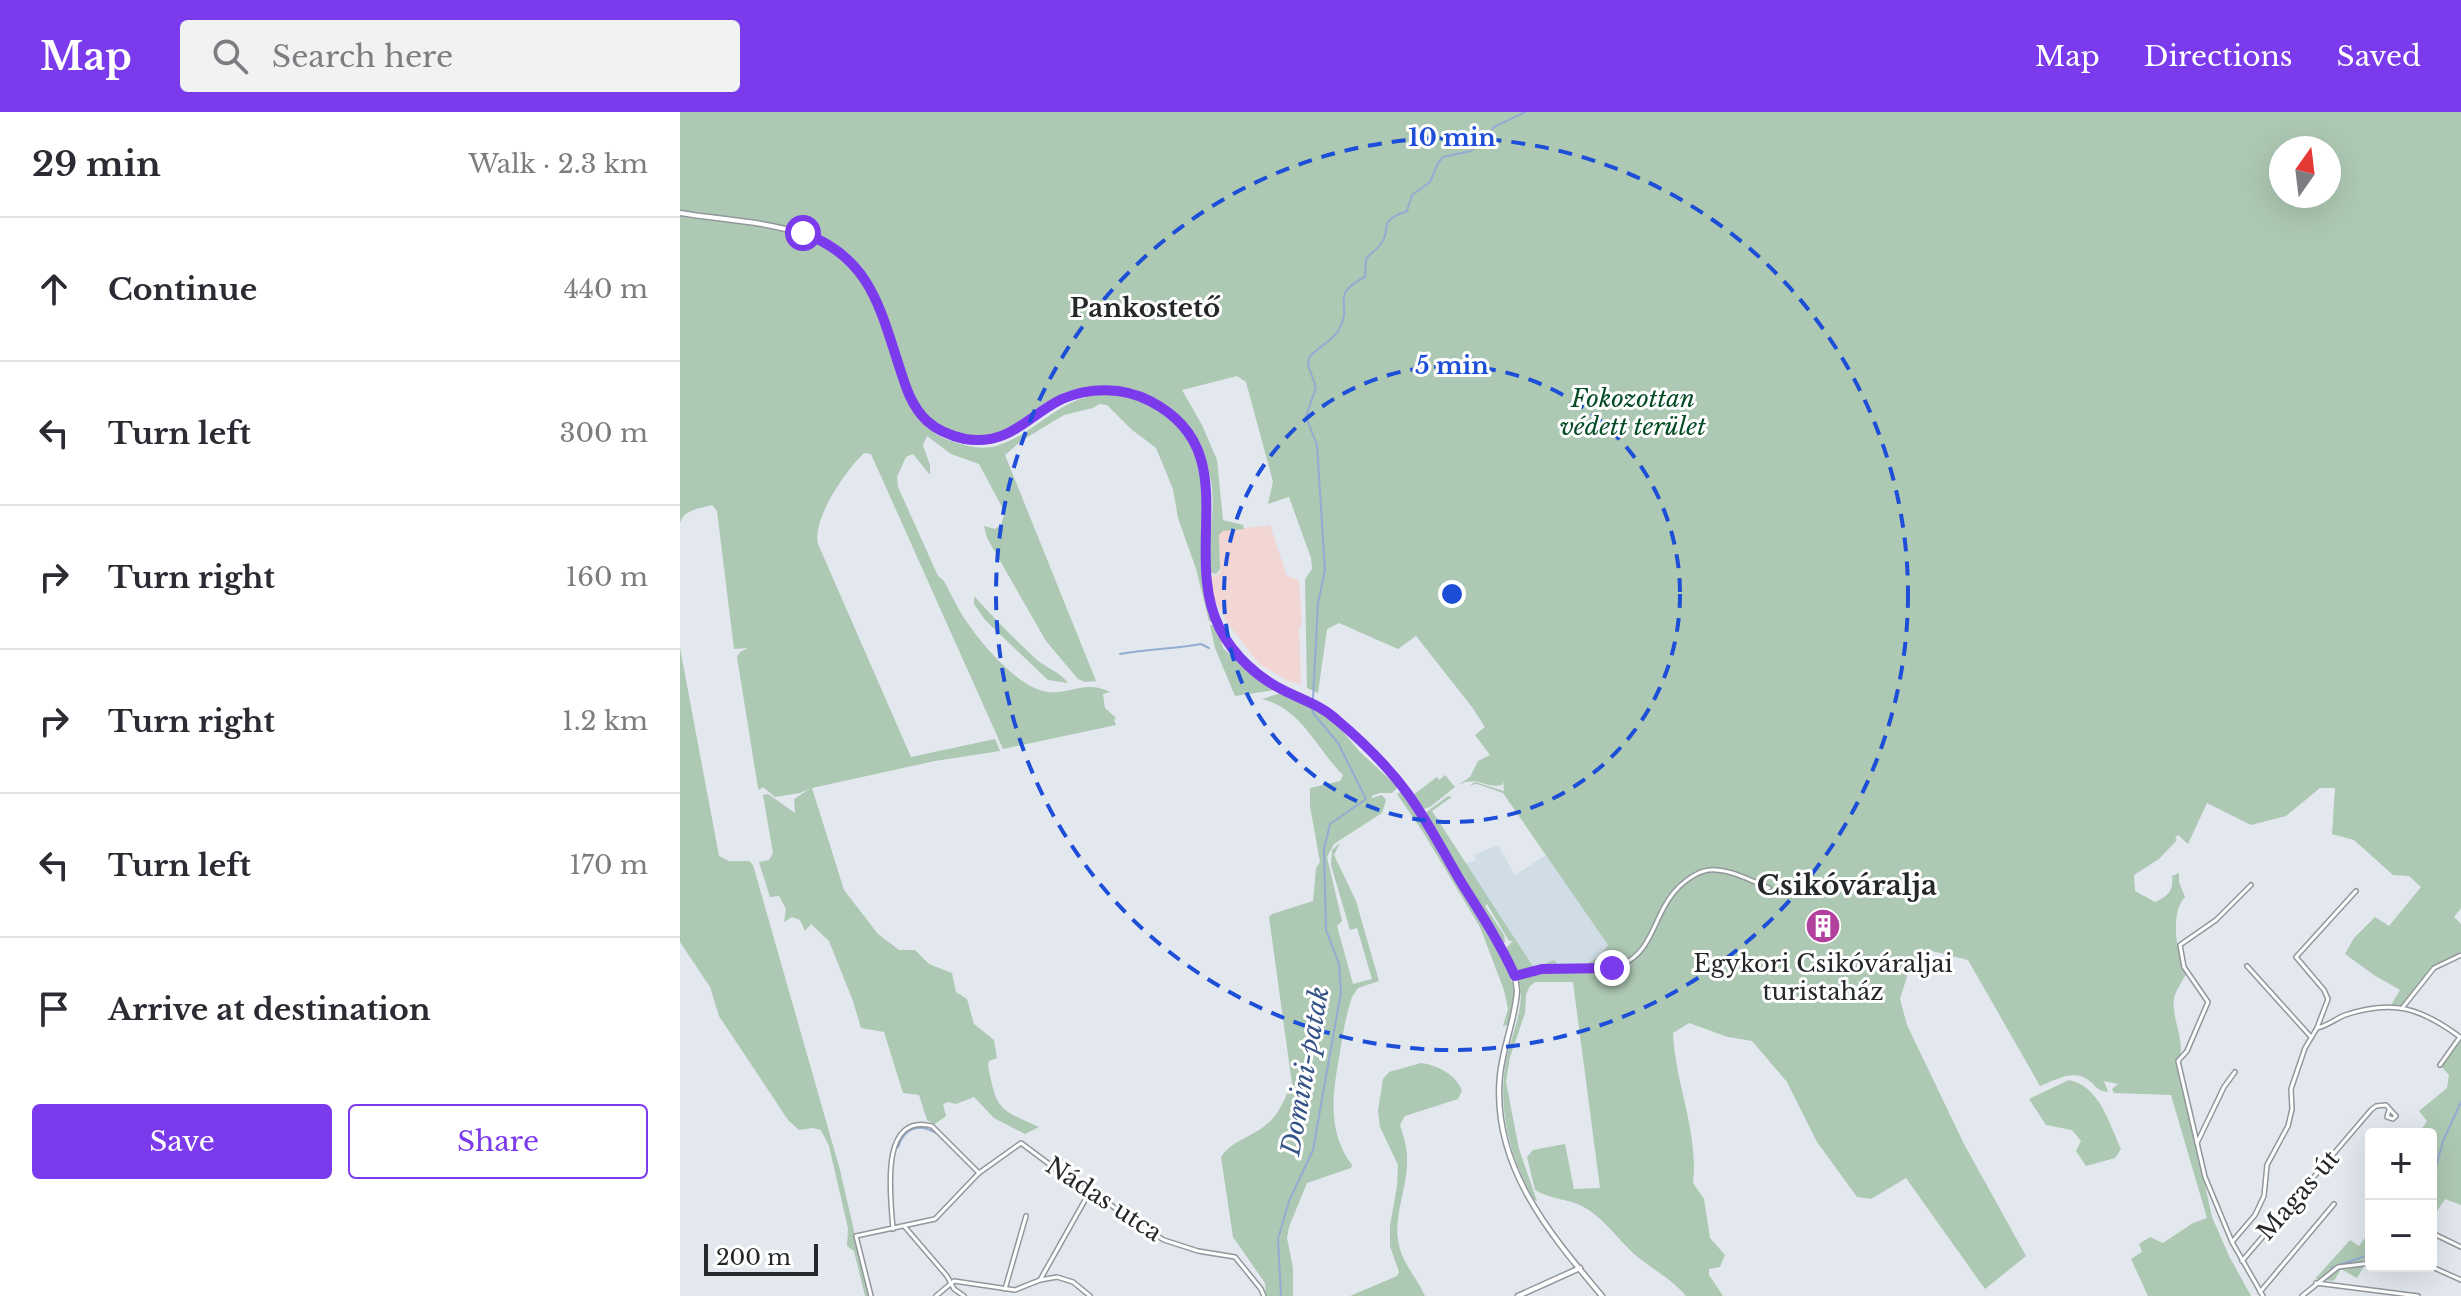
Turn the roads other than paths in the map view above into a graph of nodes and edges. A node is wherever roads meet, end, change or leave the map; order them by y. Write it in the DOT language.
graph roads {
  1 [pos="680,213"];
  2 [pos="2251,885"];
  3 [pos="1769,888"];
  4 [pos="2356,891"];
  5 [pos="2461,955"];
  6 [pos="2247,966"];
  7 [pos="1515,976"];
  8 [pos="2403,1007"];
  9 [pos="2317,1028"];
  10 [pos="2311,1037"];
  11 [pos="2440,1065"];
  12 [pos="2235,1072"];
  13 [pos="2389,1110"];
  14 [pos="2197,1143"];
  15 [pos="979,1173"];
  16 [pos="1089,1193"];
  17 [pos="2334,1204"];
  18 [pos="1026,1216"];
  19 [pos="905,1227"];
  20 [pos="893,1229"];
  21 [pos="2437,1235"];
  22 [pos="2232,1242"];
  23 [pos="2461,1247"];
  24 [pos="2242,1261"];
  25 [pos="2365,1264"];
  26 [pos="1580,1268"];
  27 [pos="2437,1269"];
  28 [pos="1040,1280"];
  29 [pos="2461,1280"];
  30 [pos="951,1282"];
  31 [pos="2316,1283"];
  32 [pos="2375,1289"];
  33 [pos="1005,1290"];
  34 [pos="2262,1294"];
  35 [pos="871,1296"];
  36 [pos="936,1296"];
  37 [pos="964,1296"];
  38 [pos="1090,1296"];
  39 [pos="1264,1296"];
  40 [pos="1518,1296"];
  41 [pos="1602,1296"];
  42 [pos="2302,1296"];
  43 [pos="2376,1296"];
  44 [pos="2418,1296"];
  1 -- 7 [label="main road"];
  2 -- 14 [label="street"];
  3 -- 7 [label="street"];
  4 -- 9 [label="street"];
  5 -- 8 [label="street"];
  6 -- 10 [label="street"];
  7 -- 26 [label="main road"];
  8 -- 9 [label="street"];
  8 -- 11 [label="street"];
  9 -- 10 [label="street"];
  10 -- 22 [label="street"];
  12 -- 14 [label="street"];
  13 -- 24 [label="street, Magas út"];
  14 -- 22 [label="street"];
  15 -- 16 [label="street, Nádas utca"];
  15 -- 19 [label="street"];
  15 -- 20 [label="street"];
  16 -- 28 [label="street"];
  16 -- 39 [label="street, Nádas utca"];
  17 -- 34 [label="street"];
  18 -- 33 [label="street"];
  19 -- 20 [label="street"];
  19 -- 30 [label="street"];
  20 -- 35 [label="street"];
  21 -- 23 [label="street"];
  22 -- 24 [label="street"];
  24 -- 34 [label="street"];
  25 -- 31 [label="street"];
  26 -- 40 [label="main road"];
  26 -- 41 [label="main road"];
  27 -- 29 [label="street"];
  28 -- 33 [label="street"];
  28 -- 38 [label="street"];
  30 -- 33 [label="street"];
  30 -- 36 [label="street"];
  30 -- 37 [label="street"];
  31 -- 32 [label="street"];
  31 -- 42 [label="street"];
  32 -- 43 [label="street"];
  32 -- 44 [label="street"];
}
